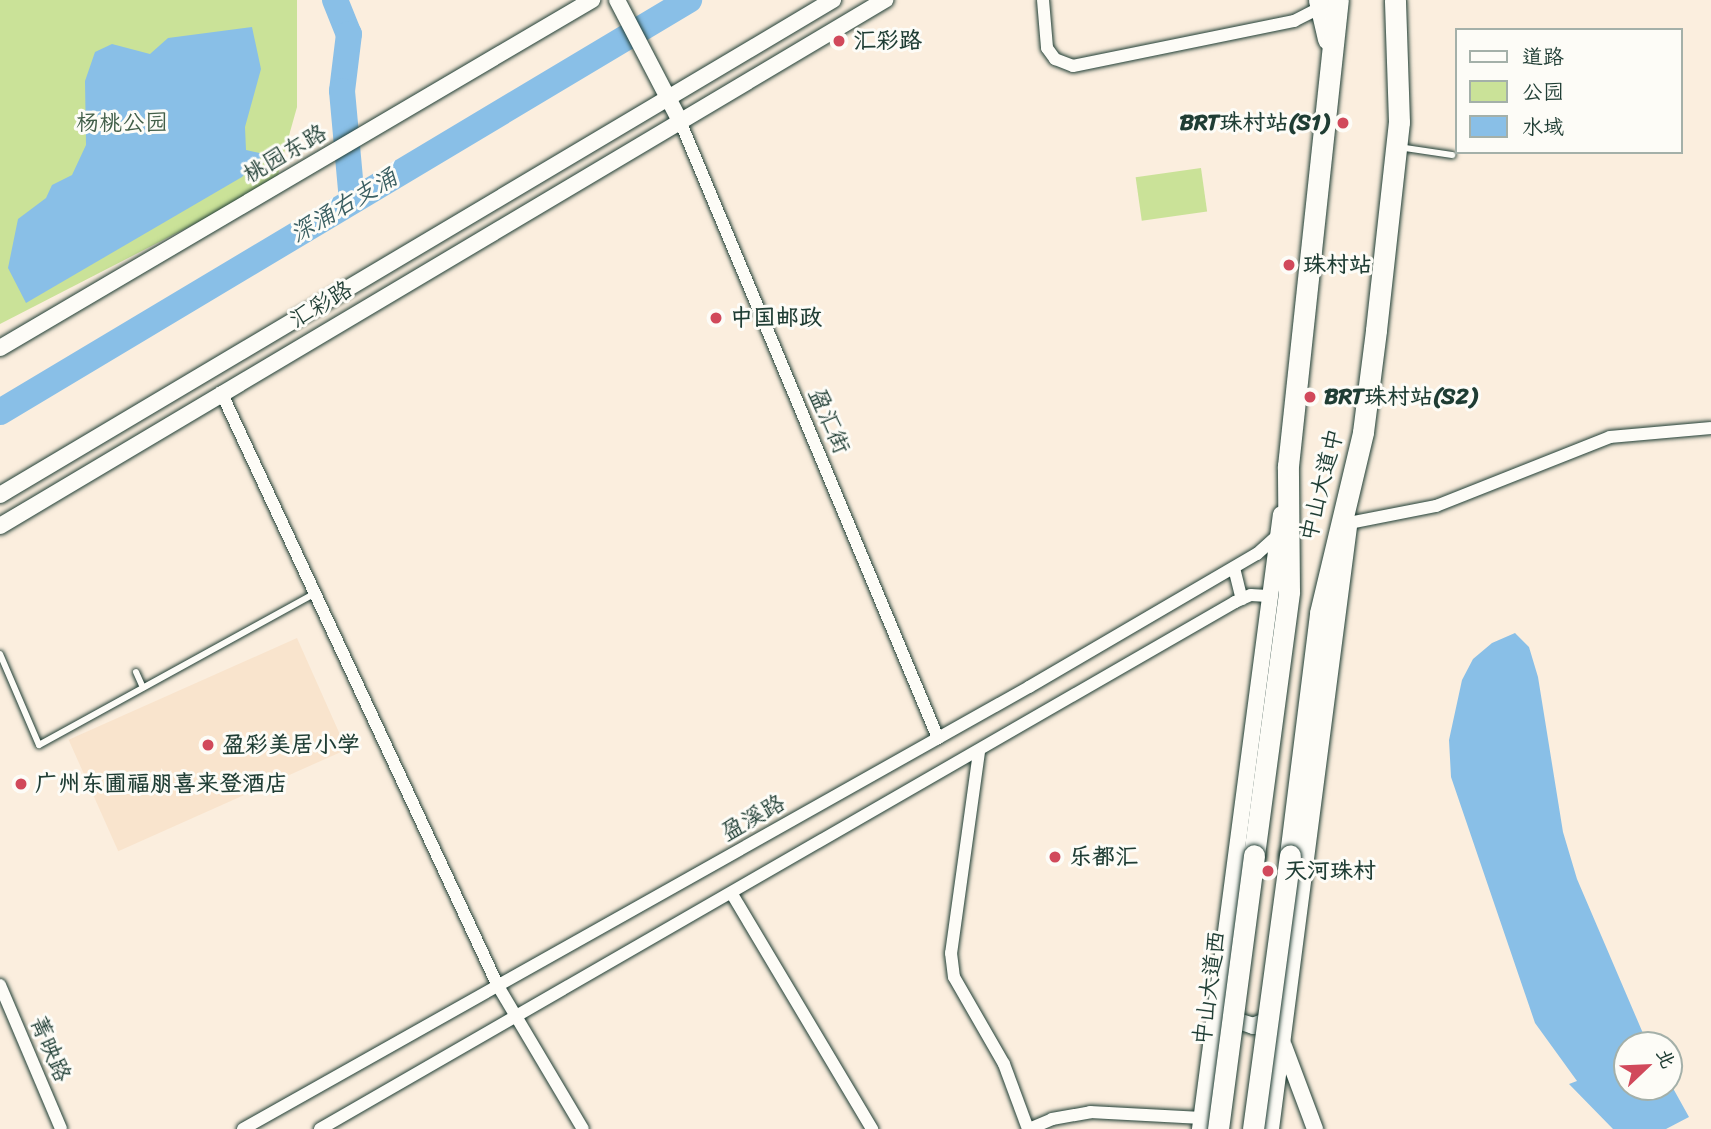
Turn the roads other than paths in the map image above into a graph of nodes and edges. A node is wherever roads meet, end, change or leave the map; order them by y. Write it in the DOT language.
graph roads {
  1 [pos="592,0"];
  2 [pos="833,0"];
  3 [pos="885,0"];
  4 [pos="1043,0"];
  5 [pos="1326,2"];
  6 [pos="1398,5"];
  7 [pos="621,7"];
  8 [pos="716,69"];
  9 [pos="729,91"];
  10 [pos="667,98"];
  11 [pos="680,121"];
  12 [pos="1396,146"];
  13 [pos="1452,155"];
  14 [pos="354,283"];
  15 [pos="366,304"];
  16 [pos="316,306"];
  17 [pos="328,327"];
  18 [pos="0,348"];
  19 [pos="221,392"];
  20 [pos="1711,428"];
  21 [pos="1358,457"];
  22 [pos="1288,466"];
  23 [pos="0,495"];
  24 [pos="1349,523"];
  25 [pos="0,526"];
  26 [pos="1278,535"];
  27 [pos="1234,568"];
  28 [pos="315,593"];
  29 [pos="1268,596"];
  30 [pos="1242,598"];
  31 [pos="0,654"];
  32 [pos="136,671"];
  33 [pos="143,688"];
  34 [pos="938,738"];
  35 [pos="979,752"];
  36 [pos="1254,855"];
  37 [pos="732,894"];
  38 [pos="0,985"];
  39 [pos="498,986"];
  40 [pos="1218,987"];
  41 [pos="1287,1002"];
  42 [pos="516,1018"];
  43 [pos="1282,1040"];
  44 [pos="1207,1125"];
  45 [pos="61,1129"];
  46 [pos="243,1129"];
  47 [pos="320,1129"];
  48 [pos="583,1129"];
  49 [pos="872,1129"];
  50 [pos="1028,1129"];
  51 [pos="1253,1129"];
  52 [pos="1271,1129"];
  53 [pos="1315,1129"];
  1 -- 18 [label="street, 桃园东路"];
  2 -- 8 [label="street, 汇彩路"];
  3 -- 9 [label="street, 汇彩路"];
  4 -- 5 [label="street"];
  5 -- 22 [label="highway, 中山大道中"];
  6 -- 12 [label="highway, 中山大道中"];
  7 -- 10 [label="street"];
  8 -- 9 [label="street"];
  8 -- 10 [label="street, 汇彩路"];
  9 -- 11 [label="street, 汇彩路"];
  10 -- 11 [label="street"];
  10 -- 14 [label="street, 汇彩路"];
  11 -- 15 [label="street, 汇彩路"];
  11 -- 34 [label="street, 盈汇街"];
  12 -- 13 [label="lane"];
  12 -- 21 [label="highway, 中山大道中"];
  14 -- 15 [label="street"];
  14 -- 16 [label="street, 汇彩路"];
  15 -- 17 [label="street, 汇彩路"];
  16 -- 17 [label="street"];
  16 -- 23 [label="street, 汇彩路"];
  17 -- 19 [label="street, 汇彩路"];
  19 -- 25 [label="street, 汇彩路"];
  19 -- 28 [label="street"];
  20 -- 24 [label="street"];
  21 -- 24 [label="street"];
  21 -- 51 [label="highway, 中山大道中, bridge"];
  22 -- 26 [label="street"];
  22 -- 36 [label="highway, 中山大道中"];
  24 -- 41 [label="street"];
  26 -- 27 [label="street, 盈溪路"];
  26 -- 29 [label="street"];
  27 -- 30 [label="street"];
  27 -- 34 [label="street, 盈溪路"];
  28 -- 33 [label="lane"];
  28 -- 39 [label="street"];
  29 -- 30 [label="street"];
  29 -- 40 [label="street"];
  30 -- 35 [label="street"];
  31 -- 33 [label="lane"];
  32 -- 33 [label="lane"];
  34 -- 39 [label="street, 盈溪路"];
  35 -- 37 [label="street"];
  35 -- 50 [label="street"];
  36 -- 44 [label="highway, 中山大道西, bridge"];
  37 -- 42 [label="street"];
  37 -- 49 [label="street"];
  38 -- 45 [label="street, 菁映路"];
  39 -- 42 [label="street"];
  39 -- 46 [label="street, 盈溪路"];
  40 -- 41 [label="street"];
  40 -- 44 [label="street"];
  41 -- 43 [label="street"];
  42 -- 47 [label="street"];
  42 -- 48 [label="street"];
  43 -- 52 [label="street"];
  43 -- 53 [label="street"];
  44 -- 50 [label="street"];
}
